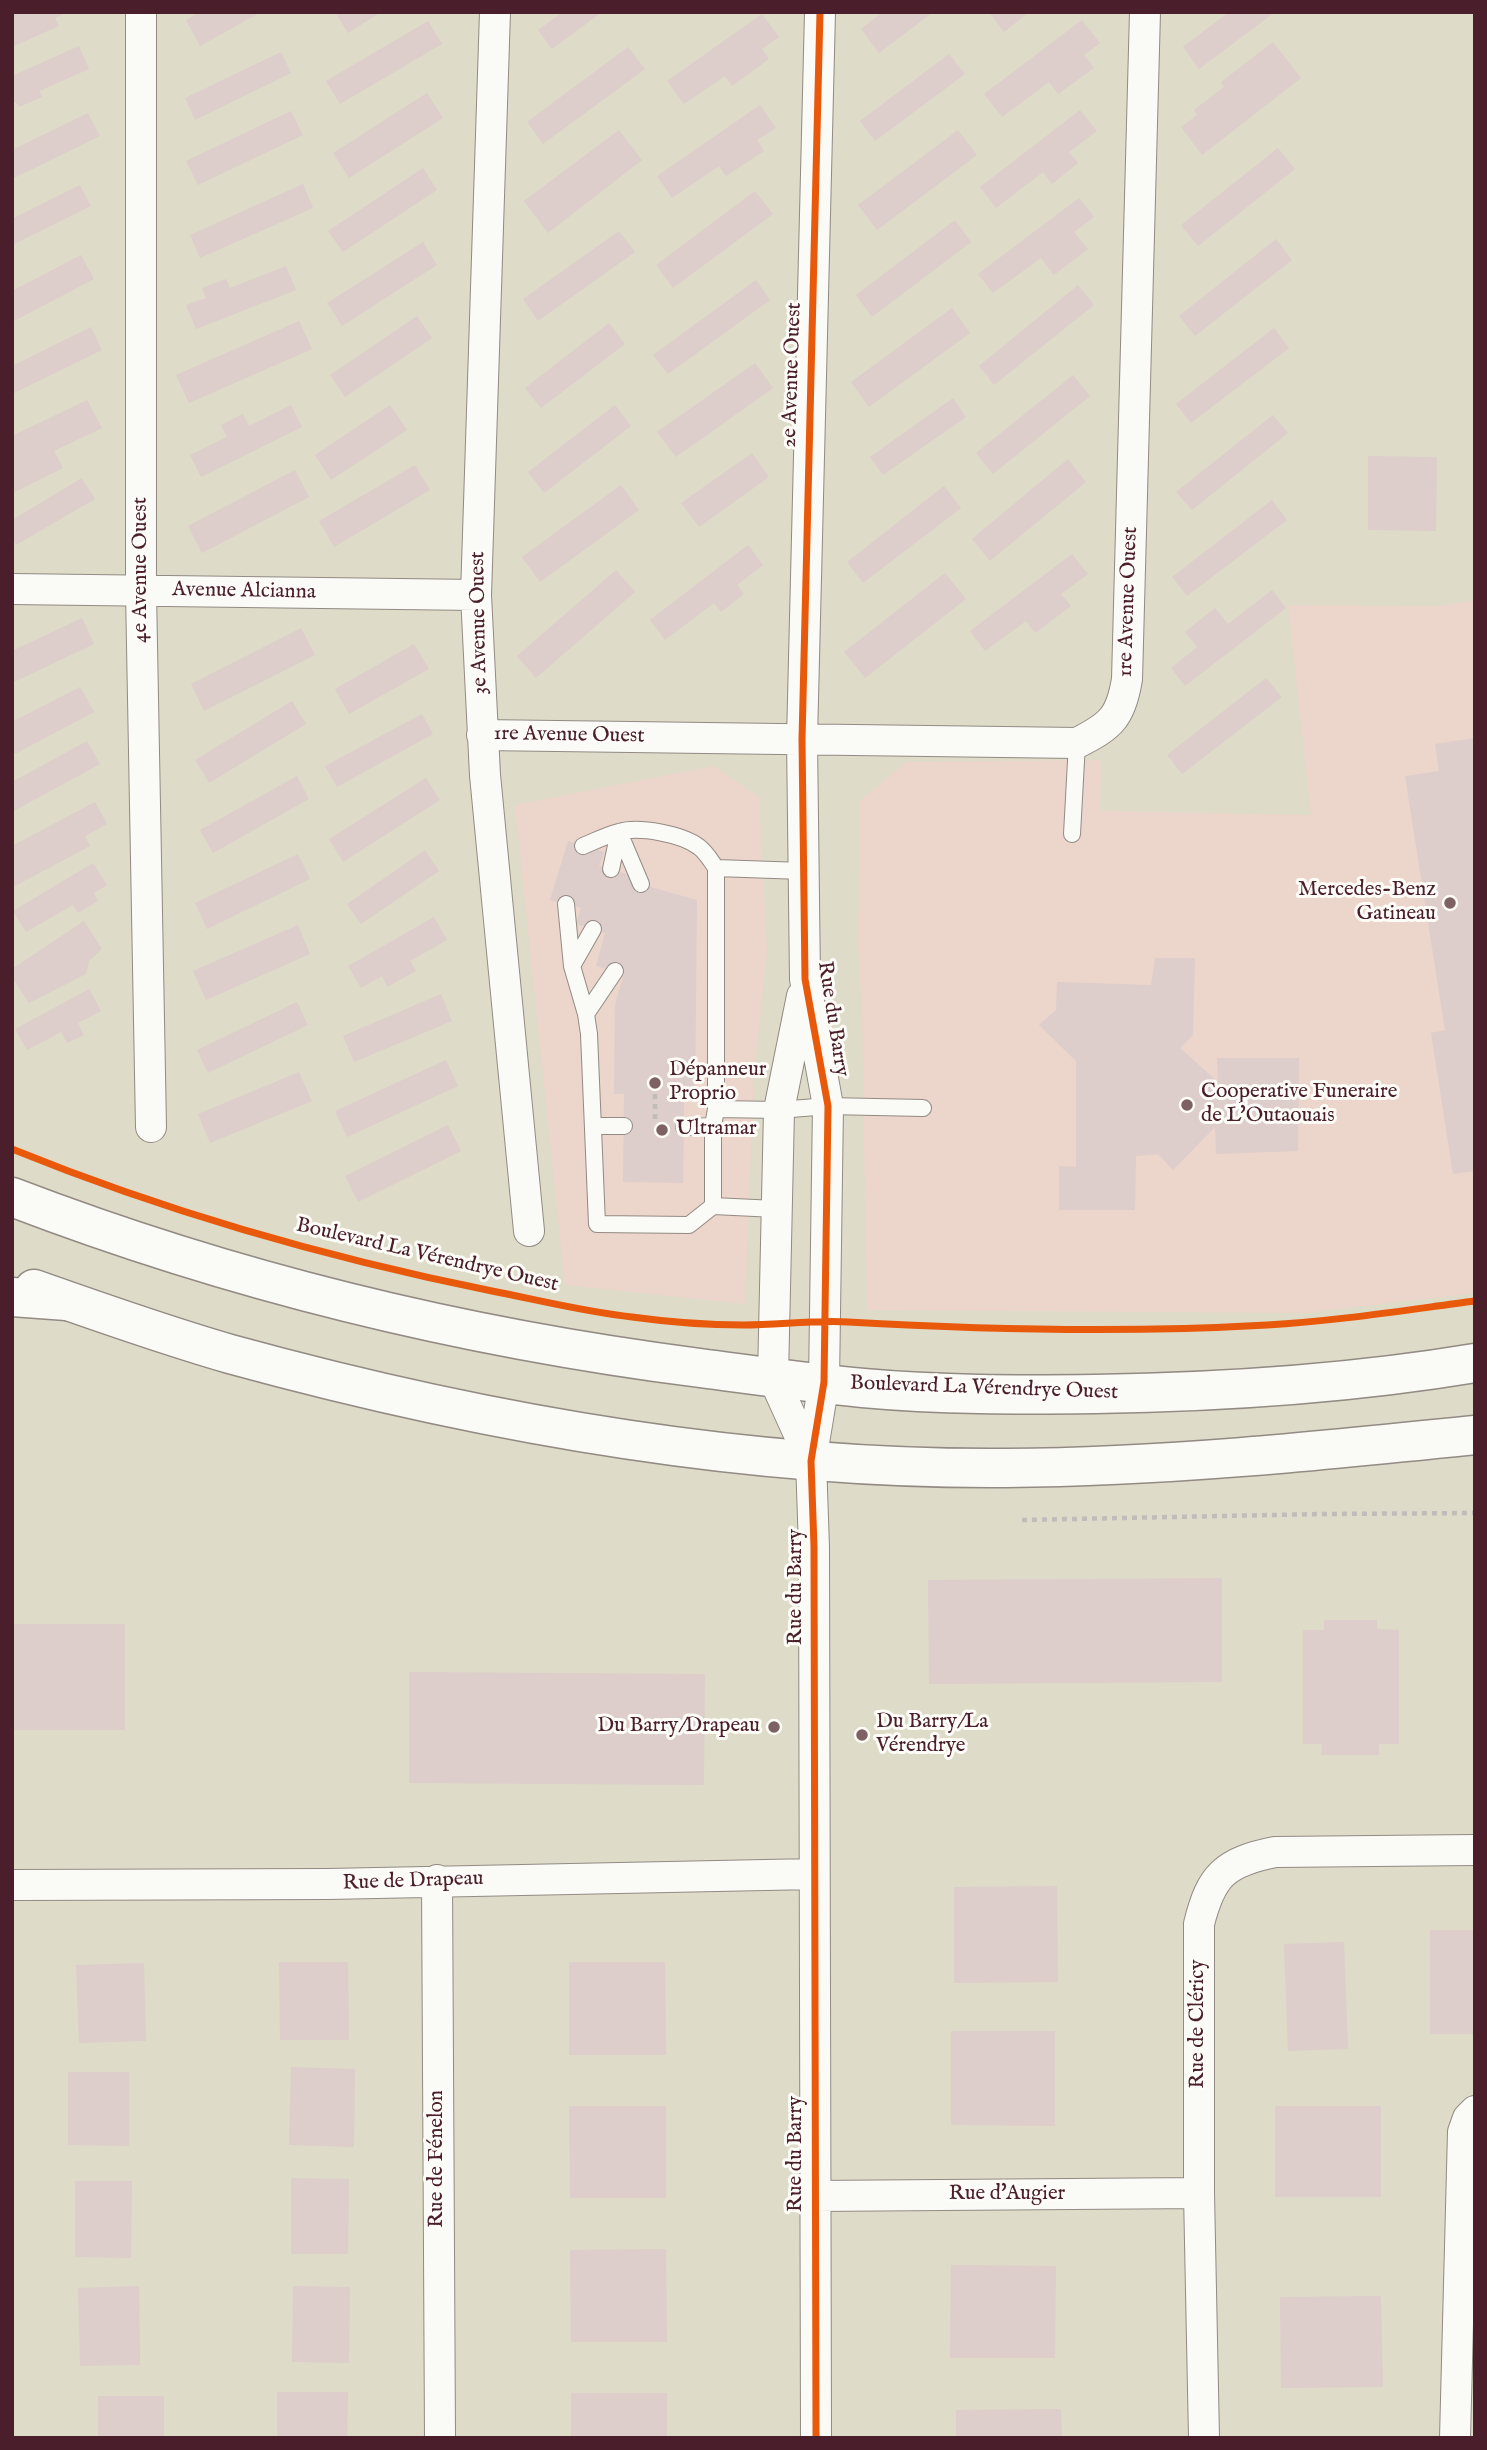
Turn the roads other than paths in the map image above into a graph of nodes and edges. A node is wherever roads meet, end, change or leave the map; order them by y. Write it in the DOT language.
graph roads {
  1 [pos="141,12"];
  2 [pos="495,12"];
  3 [pos="820,12"];
  4 [pos="1145,12"];
  5 [pos="12,589"];
  6 [pos="141,591"];
  7 [pos="476,595"];
  8 [pos="482,736"];
  9 [pos="802,739"];
  10 [pos="1077,743"];
  11 [pos="619,832"];
  12 [pos="1072,834"];
  13 [pos="583,846"];
  14 [pos="716,868"];
  15 [pos="611,870"];
  16 [pos="803,871"];
  17 [pos="641,884"];
  18 [pos="566,904"];
  19 [pos="593,929"];
  20 [pos="572,966"];
  21 [pos="615,971"];
  22 [pos="805,979"];
  23 [pos="586,1014"];
  24 [pos="828,1106"];
  25 [pos="923,1108"];
  26 [pos="716,1109"];
  27 [pos="779,1110"];
  28 [pos="594,1126"];
  29 [pos="624,1126"];
  30 [pos="713,1126"];
  31 [pos="151,1127"];
  32 [pos="684,1127"];
  33 [pos="12,1197"];
  34 [pos="713,1206"];
  35 [pos="776,1209"];
  36 [pos="528,1231"];
  37 [pos="12,1282"];
  38 [pos="12,1297"];
  39 [pos="67,1301"];
  40 [pos="1475,1363"];
  41 [pos="773,1377"];
  42 [pos="824,1382"];
  43 [pos="1475,1435"];
  44 [pos="811,1461"];
  45 [pos="1475,1850"];
  46 [pos="814,1874"];
  47 [pos="437,1880"];
  48 [pos="12,1885"];
  49 [pos="1475,2111"];
  50 [pos="1199,2193"];
  51 [pos="815,2196"];
  52 [pos="440,2438"];
  53 [pos="816,2438"];
  54 [pos="1204,2438"];
  55 [pos="1455,2438"];
  1 -- 6 [label="street, 4e Avenue Ouest"];
  2 -- 7 [label="street, 3e Avenue Ouest"];
  3 -- 9 [label="street, 2e Avenue Ouest"];
  4 -- 10 [label="street, 1re Avenue Ouest"];
  5 -- 6 [label="street, Avenue Alcianna"];
  6 -- 7 [label="street, Avenue Alcianna"];
  6 -- 31 [label="street, 4e Avenue Ouest"];
  7 -- 8 [label="street, 3e Avenue Ouest"];
  8 -- 9 [label="street, 1re Avenue Ouest"];
  8 -- 36 [label="street, 3e Avenue Ouest"];
  9 -- 10 [label="street, 1re Avenue Ouest"];
  9 -- 16 [label="street, Rue du Barry"];
  10 -- 12 [label="lane"];
  11 -- 13 [label="lane"];
  11 -- 14 [label="lane"];
  11 -- 15 [label="lane"];
  11 -- 17 [label="lane"];
  14 -- 16 [label="lane"];
  14 -- 26 [label="lane"];
  16 -- 22 [label="street, Rue du Barry"];
  18 -- 20 [label="lane"];
  19 -- 20 [label="lane"];
  20 -- 23 [label="lane"];
  21 -- 23 [label="lane"];
  22 -- 24 [label="street, Rue du Barry"];
  22 -- 27 [label="street, Rue du Barry"];
  23 -- 28 [label="lane"];
  24 -- 25 [label="lane"];
  24 -- 27 [label="lane"];
  24 -- 42 [label="street, Rue du Barry"];
  26 -- 27 [label="lane"];
  26 -- 30 [label="lane"];
  27 -- 35 [label="street, Rue du Barry"];
  28 -- 29 [label="lane"];
  28 -- 34 [label="lane"];
  30 -- 32 [label="lane"];
  30 -- 34 [label="lane"];
  33 -- 41 [label="main road, Boulevard La Vérendrye Ouest"];
  34 -- 35 [label="lane"];
  35 -- 41 [label="street, Rue du Barry"];
  37 -- 39 [label="main road"];
  38 -- 39 [label="main road"];
  39 -- 44 [label="main road"];
  40 -- 42 [label="main road, Boulevard La Vérendrye Ouest"];
  41 -- 42 [label="main road, Boulevard La Vérendrye Ouest"];
  41 -- 44 [label="street, Rue du Barry"];
  42 -- 44 [label="street, Rue du Barry"];
  43 -- 44 [label="main road"];
  44 -- 46 [label="street, Rue du Barry"];
  45 -- 50 [label="street, Rue de Cléricy"];
  46 -- 47 [label="street, Rue de Drapeau"];
  46 -- 51 [label="street, Rue du Barry"];
  47 -- 48 [label="street, Rue de Drapeau"];
  47 -- 52 [label="street, Rue de Fénelon"];
  49 -- 55 [label="street"];
  50 -- 51 [label="street, Rue d'Augier"];
  50 -- 54 [label="street, Rue de Cléricy"];
  51 -- 53 [label="street, Rue du Barry"];
}
